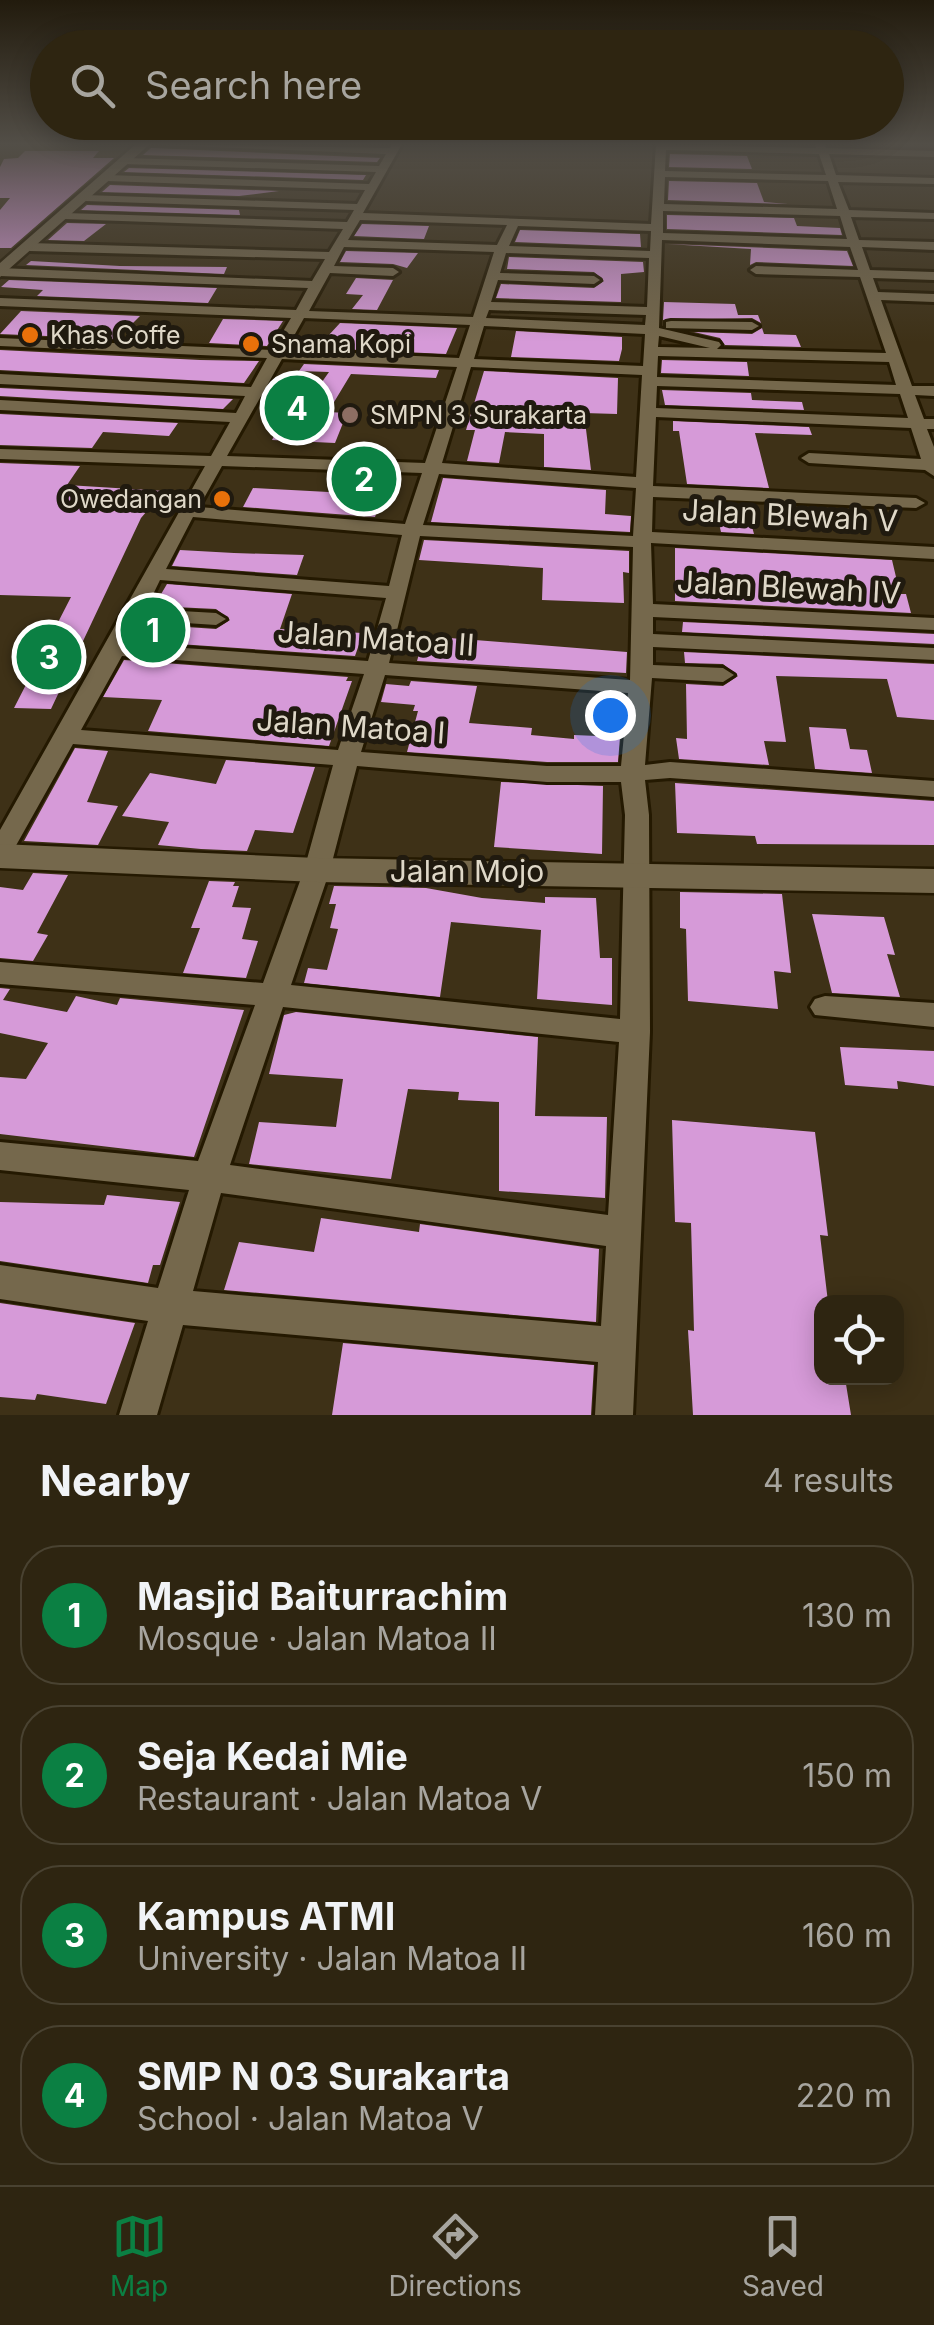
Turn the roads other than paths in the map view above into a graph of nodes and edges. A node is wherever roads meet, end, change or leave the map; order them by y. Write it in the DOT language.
graph roads {
  1 [pos="72,210"];
  2 [pos="267,210"];
  3 [pos="360,210"];
  4 [pos="658,210"];
  5 [pos="752,210"];
  6 [pos="843,210"];
  7 [pos="844,213"];
  8 [pos="65,216"];
  9 [pos="357,216"];
  10 [pos="934,216"];
  11 [pos="514,222"];
  12 [pos="656,232"];
  13 [pos="855,243"];
  14 [pos="934,246"];
  15 [pos="30,247"];
  16 [pos="500,250"];
  17 [pos="656,255"];
  18 [pos="335,256"];
  19 [pos="756,270"];
  20 [pos="0,272"];
  21 [pos="393,272"];
  22 [pos="865,273"];
  23 [pos="492,276"];
  24 [pos="934,276"];
  25 [pos="594,280"];
  26 [pos="318,285"];
  27 [pos="873,296"];
  28 [pos="934,298"];
  29 [pos="0,302"];
  30 [pos="483,306"];
  31 [pos="905,311"];
  32 [pos="934,312"];
  33 [pos="301,315"];
  34 [pos="478,322"];
  35 [pos="652,322"];
  36 [pos="752,326"];
  37 [pos="0,342"];
  38 [pos="714,345"];
  39 [pos="651,350"];
  40 [pos="278,354"];
  41 [pos="895,358"];
  42 [pos="464,363"];
  43 [pos="650,376"];
  44 [pos="0,379"];
  45 [pos="906,390"];
  46 [pos="934,390"];
  47 [pos="257,392"];
  48 [pos="0,405"];
  49 [pos="648,412"];
  50 [pos="242,418"];
  51 [pos="927,424"];
  52 [pos="0,454"];
  53 [pos="809,458"];
  54 [pos="219,460"];
  55 [pos="933,467"];
  56 [pos="433,468"];
  57 [pos="646,487"];
  58 [pos="916,504"];
  59 [pos="188,511"];
  60 [pos="412,530"];
  61 [pos="642,540"];
  62 [pos="934,553"];
  63 [pos="155,574"];
  64 [pos="397,593"];
  65 [pos="640,610"];
  66 [pos="134,614"];
  67 [pos="216,619"];
  68 [pos="934,624"];
  69 [pos="643,640"];
  70 [pos="115,649"];
  71 [pos="934,654"];
  72 [pos="376,669"];
  73 [pos="723,676"];
  74 [pos="637,679"];
  75 [pos="66,736"];
  76 [pos="347,758"];
  77 [pos="632,774"];
  78 [pos="934,789"];
  79 [pos="0,854"];
  80 [pos="318,870"];
  81 [pos="635,872"];
  82 [pos="934,880"];
  83 [pos="0,973"];
  84 [pos="274,995"];
  85 [pos="825,1007"];
  86 [pos="934,1015"];
  87 [pos="624,1031"];
  88 [pos="0,1156"];
  89 [pos="210,1176"];
  90 [pos="624,1233"];
  91 [pos="0,1282"];
  92 [pos="172,1307"];
  93 [pos="614,1346"];
  94 [pos="138,1415"];
  95 [pos="614,1415"];
  1 -- 8 [label="street"];
  2 -- 9 [label="street"];
  3 -- 9 [label="street"];
  4 -- 12 [label="street"];
  5 -- 7 [label="street"];
  6 -- 7 [label="street"];
  7 -- 10 [label="street"];
  7 -- 13 [label="street"];
  8 -- 9 [label="street"];
  8 -- 15 [label="street"];
  9 -- 11 [label="street"];
  9 -- 18 [label="street"];
  11 -- 12 [label="street"];
  11 -- 16 [label="street"];
  12 -- 13 [label="street"];
  12 -- 17 [label="street"];
  13 -- 14 [label="street"];
  13 -- 22 [label="street"];
  15 -- 18 [label="street"];
  15 -- 20 [label="street"];
  16 -- 17 [label="street"];
  16 -- 18 [label="street"];
  16 -- 23 [label="street"];
  17 -- 35 [label="street"];
  18 -- 21 [label="street"];
  18 -- 26 [label="street"];
  19 -- 22 [label="street"];
  20 -- 26 [label="street"];
  22 -- 24 [label="street"];
  22 -- 27 [label="street"];
  23 -- 25 [label="street"];
  23 -- 30 [label="street"];
  26 -- 33 [label="street"];
  27 -- 28 [label="street"];
  27 -- 41 [label="street"];
  29 -- 33 [label="street"];
  30 -- 34 [label="street"];
  30 -- 35 [label="street"];
  31 -- 32 [label="street"];
  33 -- 34 [label="street"];
  33 -- 40 [label="street"];
  34 -- 35 [label="street"];
  34 -- 42 [label="street"];
  35 -- 36 [label="street"];
  35 -- 38 [label="street"];
  35 -- 39 [label="street"];
  37 -- 40 [label="street"];
  39 -- 41 [label="street"];
  39 -- 43 [label="street"];
  40 -- 42 [label="street"];
  40 -- 47 [label="street"];
  41 -- 45 [label="street"];
  42 -- 43 [label="street"];
  42 -- 56 [label="street"];
  43 -- 45 [label="street"];
  43 -- 49 [label="street"];
  44 -- 47 [label="street"];
  45 -- 46 [label="street"];
  45 -- 51 [label="street"];
  47 -- 50 [label="street"];
  48 -- 50 [label="street"];
  49 -- 51 [label="street"];
  49 -- 57 [label="street"];
  50 -- 54 [label="street"];
  51 -- 55 [label="street"];
  52 -- 54 [label="street"];
  53 -- 55 [label="street"];
  54 -- 56 [label="street"];
  54 -- 59 [label="street"];
  56 -- 57 [label="street"];
  56 -- 60 [label="street"];
  57 -- 58 [label="street"];
  57 -- 61 [label="street"];
  59 -- 60 [label="street, Jalan Blewah V"];
  59 -- 63 [label="street"];
  60 -- 61 [label="street, Jalan Blewah V"];
  60 -- 64 [label="street"];
  61 -- 62 [label="street, Jalan Blewah V"];
  61 -- 65 [label="street"];
  63 -- 64 [label="street"];
  63 -- 66 [label="street"];
  64 -- 72 [label="street"];
  65 -- 68 [label="street, Jalan Blewah IV"];
  65 -- 69 [label="street"];
  66 -- 67 [label="street"];
  66 -- 70 [label="street"];
  69 -- 71 [label="street"];
  69 -- 74 [label="street"];
  70 -- 72 [label="street, Jalan Matoa II"];
  70 -- 75 [label="street"];
  72 -- 74 [label="street, Jalan Matoa II"];
  72 -- 76 [label="street"];
  73 -- 74 [label="street, Jalan Matoa II"];
  74 -- 77 [label="street"];
  75 -- 76 [label="street, Jalan Matoa I"];
  75 -- 79 [label="street"];
  76 -- 77 [label="street, Jalan Matoa I"];
  76 -- 80 [label="street"];
  77 -- 78 [label="street, Jalan Matoa I"];
  77 -- 81 [label="street"];
  79 -- 80 [label="street, Jalan Mojo"];
  80 -- 81 [label="street, Jalan Mojo"];
  80 -- 84 [label="street"];
  81 -- 82 [label="street, Jalan Mojo"];
  81 -- 90 [label="street"];
  83 -- 84 [label="street"];
  84 -- 87 [label="street"];
  84 -- 89 [label="street"];
  85 -- 86 [label="street"];
  88 -- 89 [label="street"];
  89 -- 90 [label="street"];
  89 -- 92 [label="street"];
  90 -- 95 [label="street"];
  91 -- 92 [label="street"];
  92 -- 93 [label="street"];
  92 -- 94 [label="street"];
}
